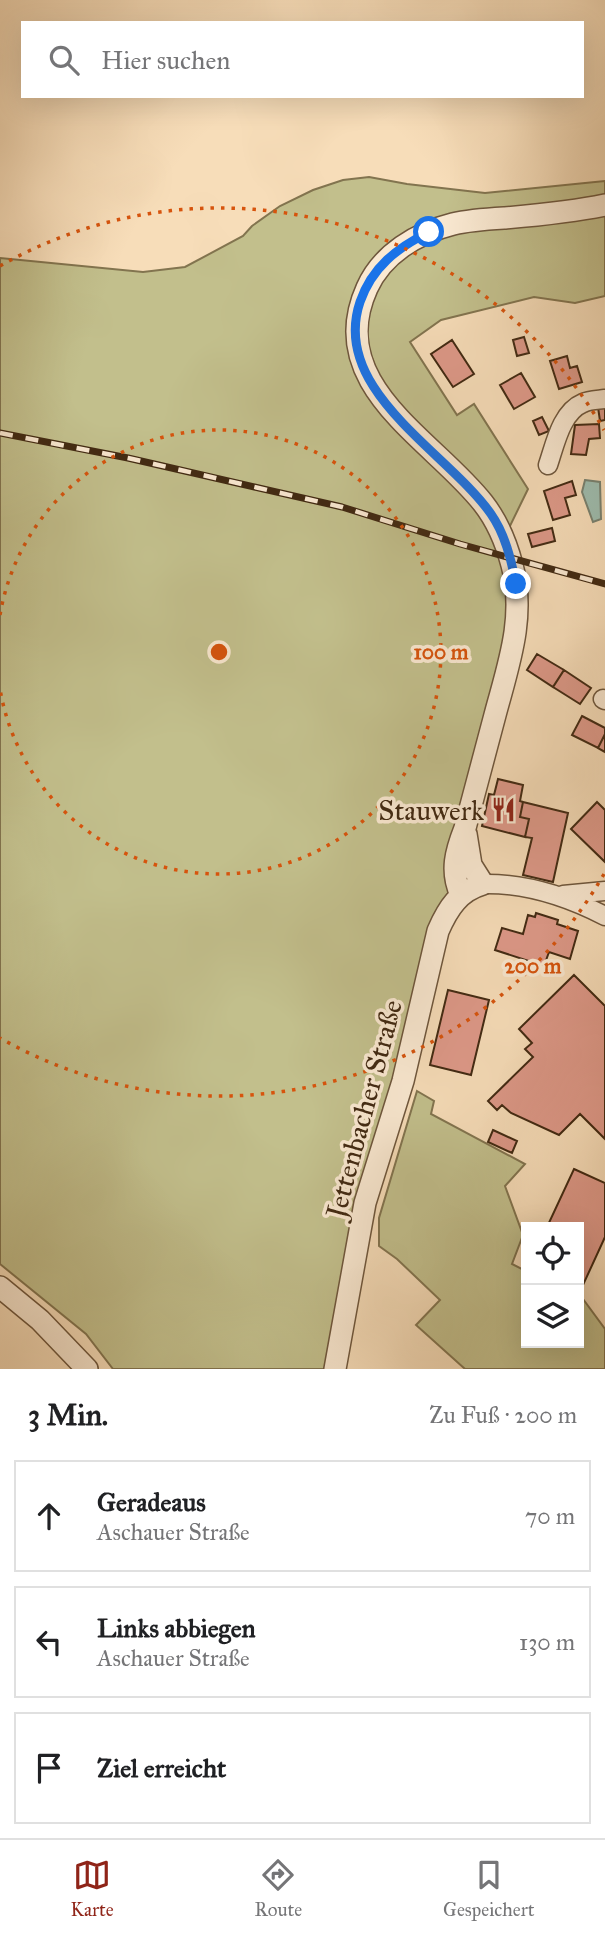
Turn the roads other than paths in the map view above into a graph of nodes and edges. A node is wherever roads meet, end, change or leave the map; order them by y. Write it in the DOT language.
graph roads {
  1 [pos="605,205"];
  2 [pos="605,399"];
  3 [pos="548,465"];
  4 [pos="466,828"];
  5 [pos="483,884"];
  6 [pos="605,891"];
  7 [pos="460,894"];
  8 [pos="555,896"];
  9 [pos="605,916"];
  10 [pos="0,1287"];
  11 [pos="87,1369"];
  12 [pos="335,1369"];
  1 -- 4 [label="street"];
  2 -- 3 [label="street"];
  4 -- 5 [label="street"];
  4 -- 7 [label="street"];
  5 -- 7 [label="street"];
  5 -- 8 [label="street"];
  6 -- 8 [label="street"];
  7 -- 12 [label="street, Jettenbacher Straße"];
  8 -- 9 [label="street"];
  10 -- 11 [label="street"];
}
